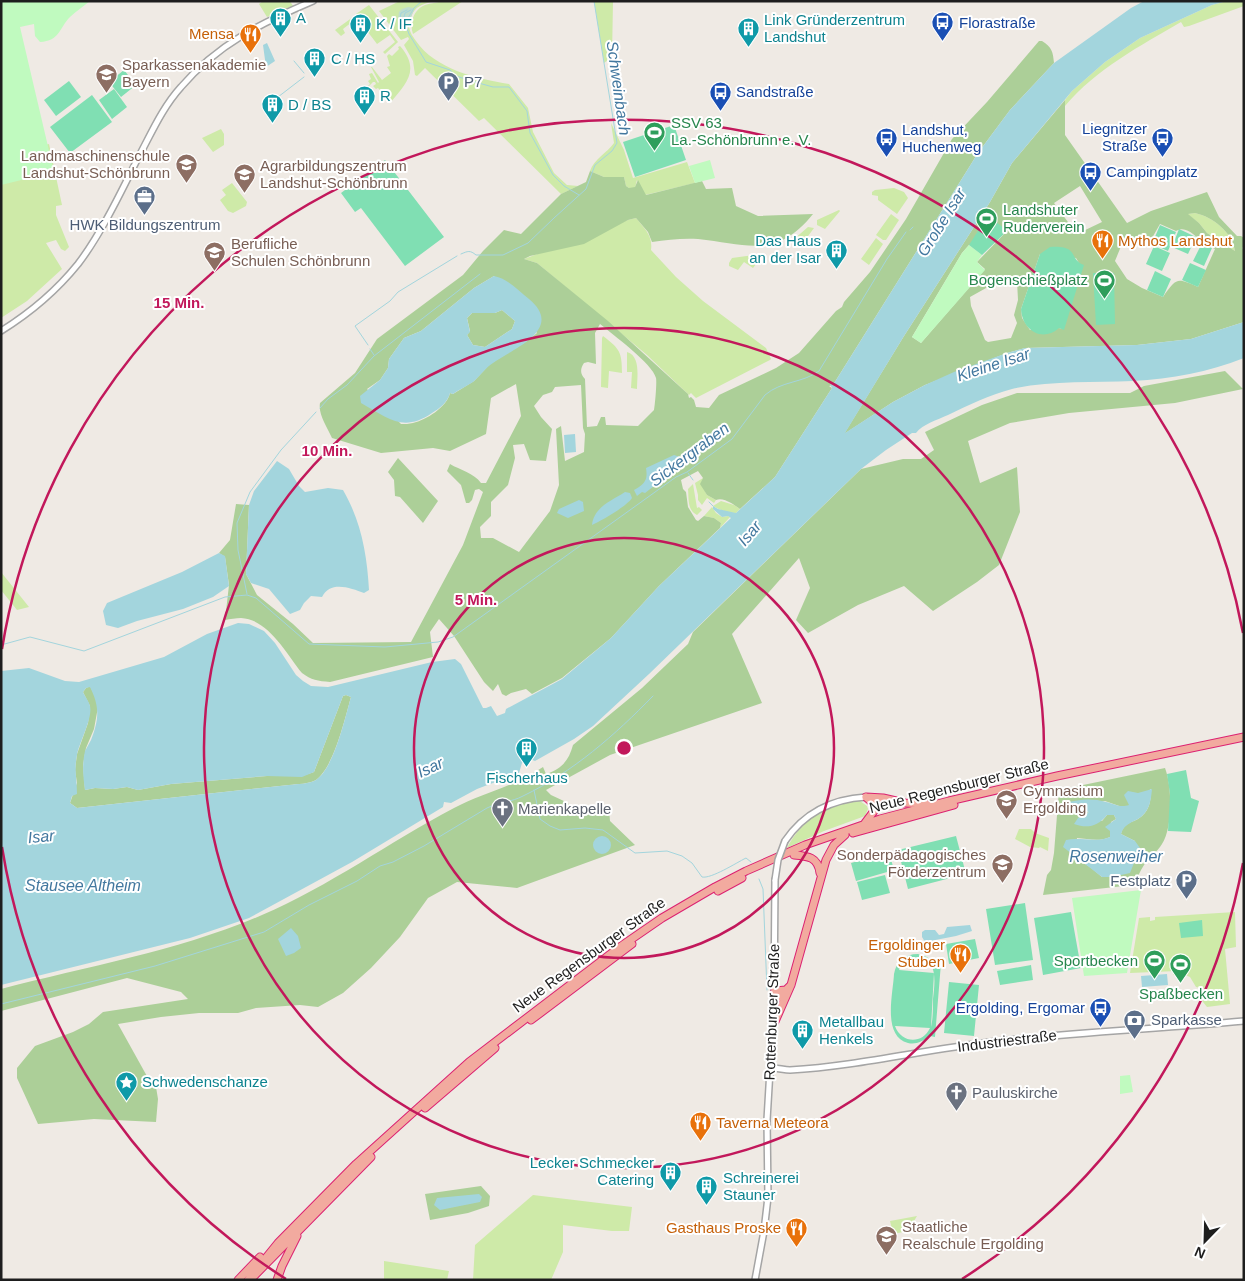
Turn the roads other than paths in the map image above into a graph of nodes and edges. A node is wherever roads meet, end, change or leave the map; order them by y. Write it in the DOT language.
graph roads {
  1 [pos="313,1"];
  2 [pos="1,331"];
  3 [pos="1244,737"];
  4 [pos="1244,741"];
  5 [pos="866,797"];
  6 [pos="939,803"];
  7 [pos="864,824"];
  8 [pos="845,835"];
  9 [pos="794,855"];
  10 [pos="821,877"];
  11 [pos="791,985"];
  12 [pos="775,995"];
  13 [pos="786,996"];
  14 [pos="1244,1021"];
  15 [pos="773,1026"];
  16 [pos="771,1068"];
  17 [pos="302,1227"];
  18 [pos="278,1243"];
  19 [pos="238,1280"];
  20 [pos="250,1280"];
  21 [pos="277,1280"];
  22 [pos="755,1280"];
  1 -- 2 [label="street"];
  3 -- 6 [label="highway, Neue Regensburger Straße"];
  4 -- 8 [label="highway"];
  5 -- 6 [label="highway"];
  5 -- 7 [label="highway"];
  5 -- 12 [label="street, Rottenburger Straße, bridge"];
  6 -- 7 [label="highway, Neue Regensburger Straße"];
  7 -- 18 [label="highway, Neue Regensburger Straße"];
  8 -- 9 [label="highway"];
  8 -- 10 [label="highway"];
  9 -- 10 [label="highway"];
  9 -- 17 [label="highway"];
  10 -- 11 [label="highway"];
  11 -- 12 [label="highway"];
  11 -- 13 [label="highway"];
  12 -- 13 [label="highway"];
  12 -- 15 [label="street, Rottenburger Straße"];
  13 -- 15 [label="highway"];
  14 -- 16 [label="street, Industriestraße"];
  15 -- 16 [label="street, Rottenburger Straße"];
  16 -- 22 [label="street, Rottenburger Straße"];
  17 -- 20 [label="highway"];
  17 -- 21 [label="highway"];
  18 -- 19 [label="highway"];
  18 -- 20 [label="highway"];
}
